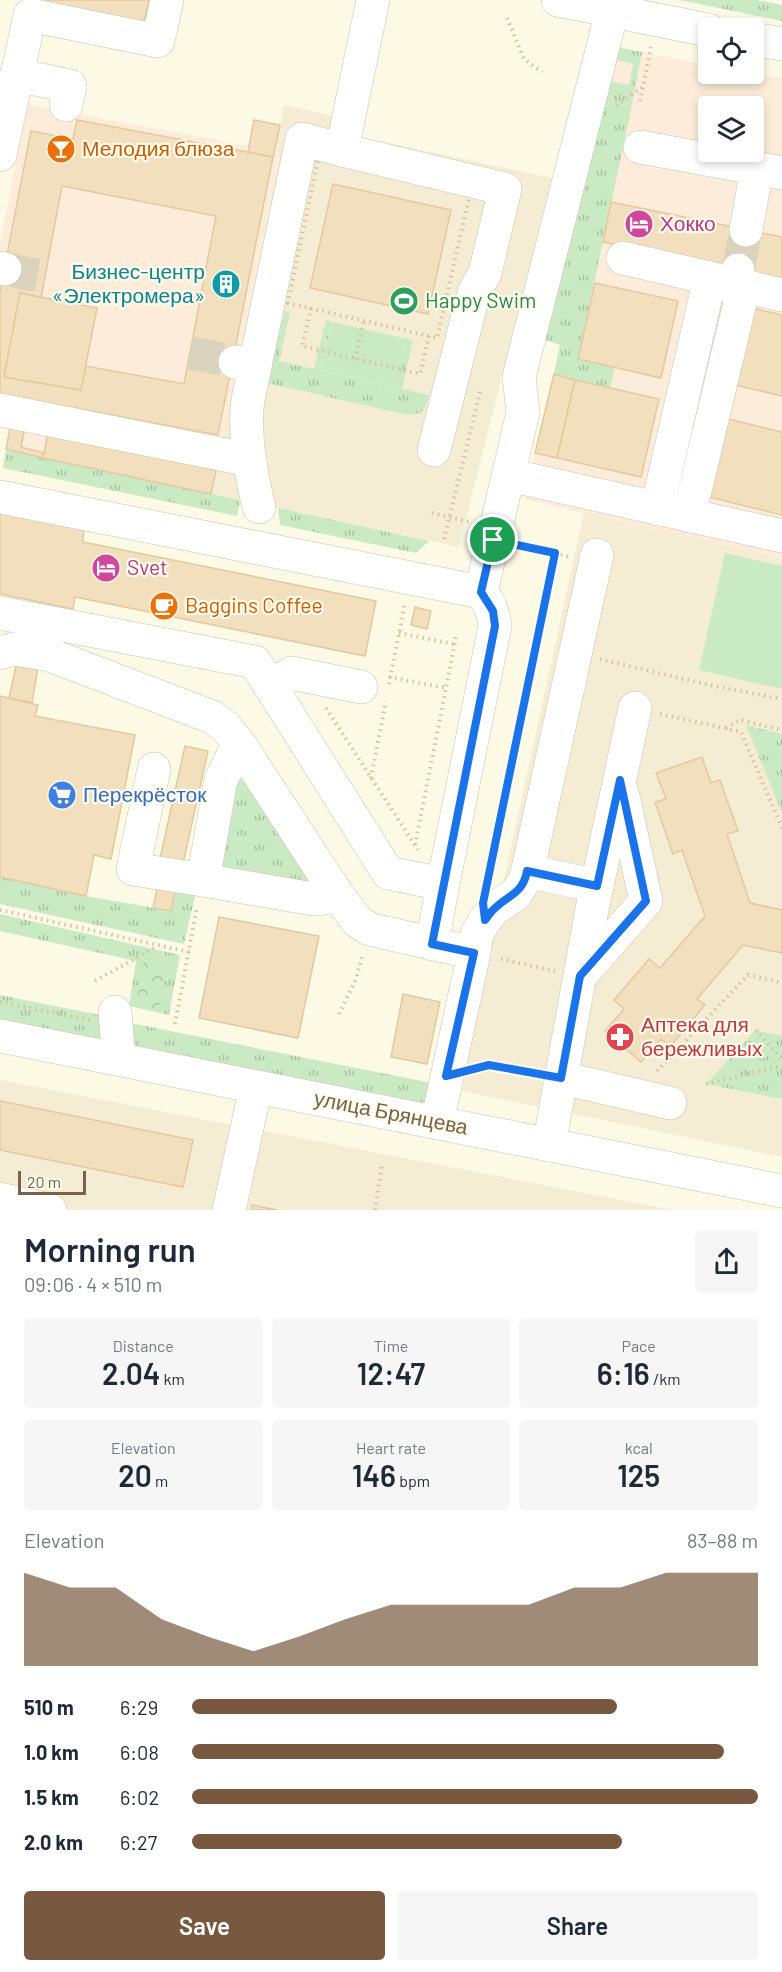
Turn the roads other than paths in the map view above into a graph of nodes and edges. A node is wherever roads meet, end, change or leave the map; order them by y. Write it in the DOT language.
graph roads {
  1 [pos="167,0"];
  2 [pos="373,0"];
  3 [pos="558,0"];
  4 [pos="31,8"];
  5 [pos="612,11"];
  6 [pos="698,28"];
  7 [pos="764,41"];
  8 [pos="782,44"];
  9 [pos="16,75"];
  10 [pos="66,105"];
  11 [pos="640,147"];
  12 [pos="342,150"];
  13 [pos="0,154"];
  14 [pos="770,171"];
  15 [pos="746,230"];
  16 [pos="623,258"];
  17 [pos="728,277"];
  18 [pos="782,295"];
  19 [pos="0,410"];
  20 [pos="434,450"];
  21 [pos="250,460"];
  22 [pos="509,475"];
  23 [pos="0,496"];
  24 [pos="260,507"];
  25 [pos="657,509"];
  26 [pos="688,516"];
  27 [pos="782,536"];
  28 [pos="597,555"];
  29 [pos="481,592"];
  30 [pos="0,613"];
  31 [pos="0,653"];
  32 [pos="270,686"];
  33 [pos="361,687"];
  34 [pos="635,708"];
  35 [pos="242,748"];
  36 [pos="154,769"];
  37 [pos="620,780"];
  38 [pos="527,871"];
  39 [pos="203,880"];
  40 [pos="443,885"];
  41 [pos="597,886"];
  42 [pos="335,891"];
  43 [pos="432,944"];
  44 [pos="474,953"];
  45 [pos="580,976"];
  46 [pos="116,1019"];
  47 [pos="0,1036"];
  48 [pos="119,1059"];
  49 [pos="561,1078"];
  50 [pos="256,1087"];
  51 [pos="670,1103"];
  52 [pos="437,1123"];
  53 [pos="549,1145"];
  54 [pos="782,1191"];
  55 [pos="0,1199"];
  56 [pos="50,1210"];
  57 [pos="229,1210"];
  1 -- 4 [label="street"];
  2 -- 12 [label="street"];
  3 -- 5 [label="street"];
  4 -- 9 [label="street"];
  5 -- 6 [label="street"];
  5 -- 22 [label="street"];
  7 -- 8 [label="street"];
  9 -- 10 [label="street"];
  9 -- 13 [label="street"];
  11 -- 14 [label="street"];
  12 -- 20 [label="street"];
  12 -- 21 [label="street"];
  14 -- 15 [label="street"];
  16 -- 17 [label="street"];
  17 -- 18 [label="street"];
  17 -- 25 [label="street"];
  17 -- 26 [label="street"];
  19 -- 21 [label="street"];
  21 -- 24 [label="street"];
  22 -- 25 [label="street"];
  22 -- 29 [label="street"];
  23 -- 29 [label="street"];
  25 -- 26 [label="street"];
  26 -- 27 [label="street"];
  28 -- 38 [label="street"];
  29 -- 40 [label="street"];
  30 -- 32 [label="street"];
  31 -- 35 [label="street"];
  32 -- 33 [label="street"];
  32 -- 40 [label="street"];
  34 -- 37 [label="street"];
  35 -- 39 [label="street"];
  35 -- 42 [label="street"];
  36 -- 39 [label="street"];
  37 -- 41 [label="street"];
  37 -- 45 [label="street"];
  38 -- 41 [label="street"];
  38 -- 44 [label="street"];
  39 -- 42 [label="street"];
  40 -- 43 [label="street"];
  41 -- 45 [label="street"];
  42 -- 43 [label="street"];
  43 -- 44 [label="street"];
  44 -- 52 [label="street"];
  45 -- 49 [label="street"];
  46 -- 48 [label="street"];
  47 -- 48 [label="street, улица Брянцева"];
  48 -- 50 [label="street, улица Брянцева"];
  49 -- 51 [label="street"];
  49 -- 53 [label="street"];
  50 -- 52 [label="street, улица Брянцева"];
  50 -- 57 [label="street"];
  52 -- 53 [label="street, улица Брянцева"];
  53 -- 54 [label="street, улица Брянцева"];
  55 -- 56 [label="street"];
}
